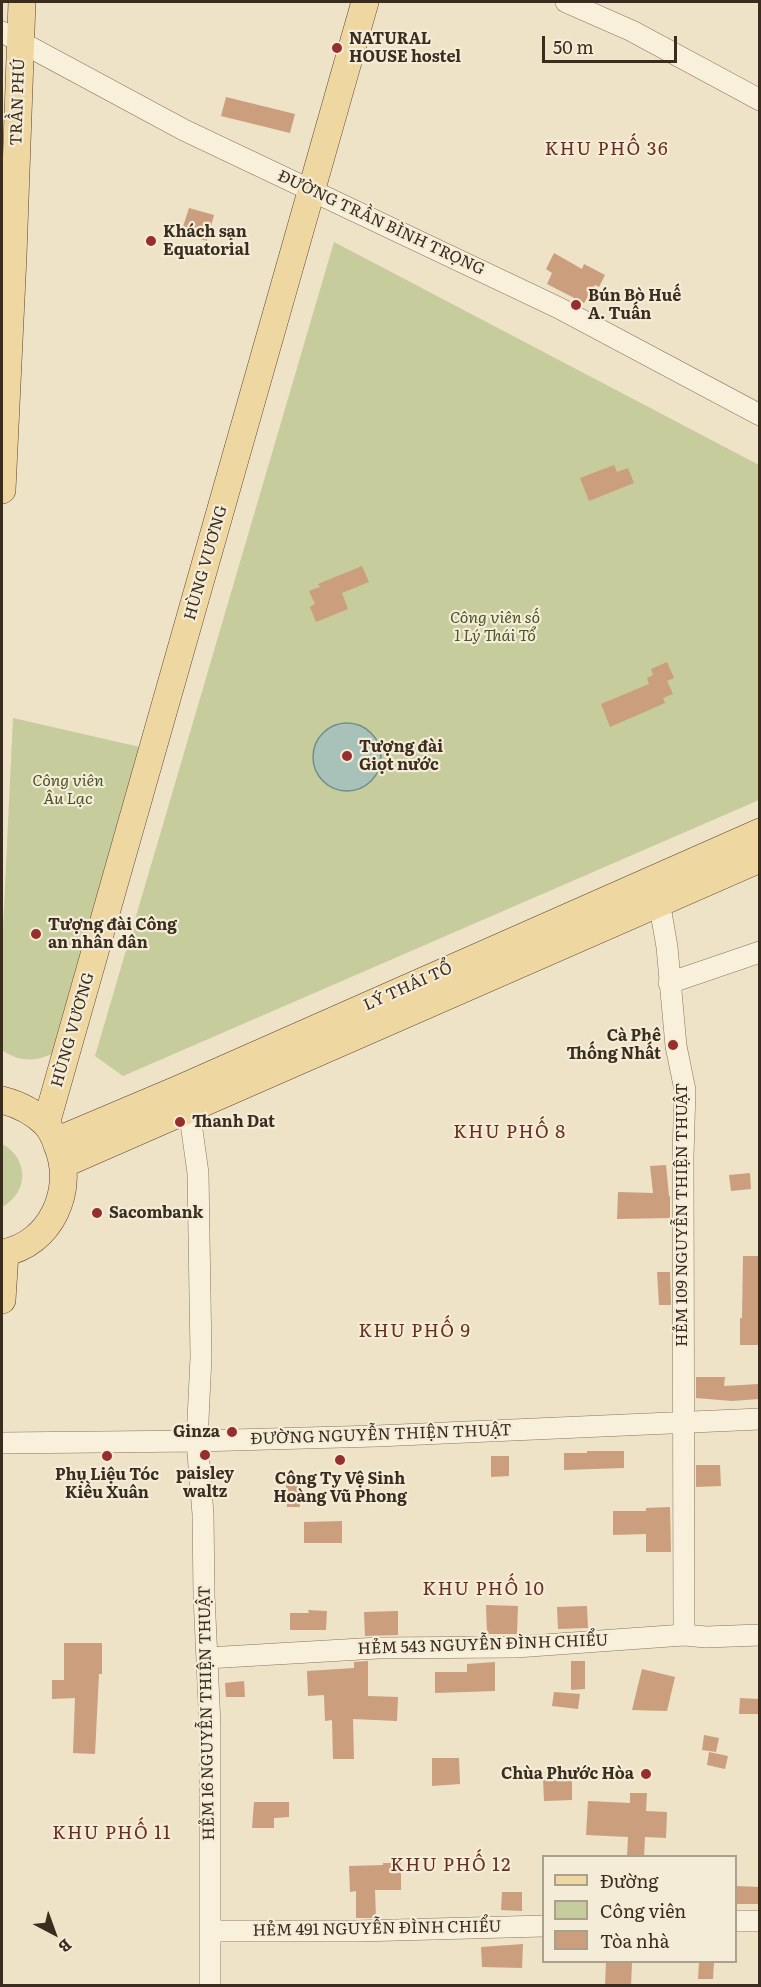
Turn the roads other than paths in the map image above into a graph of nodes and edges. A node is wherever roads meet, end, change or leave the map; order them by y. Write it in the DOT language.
graph roads {
  1 [pos="21,2"];
  2 [pos="365,2"];
  3 [pos="566,2"];
  4 [pos="11,37"];
  5 [pos="759,100"];
  6 [pos="312,190"];
  7 [pos="759,415"];
  8 [pos="2,490"];
  9 [pos="759,832"];
  10 [pos="759,859"];
  11 [pos="659,901"];
  12 [pos="759,952"];
  13 [pos="669,983"];
  14 [pos="184,1099"];
  15 [pos="2,1100"];
  16 [pos="55,1143"];
  17 [pos="4,1253"];
  18 [pos="2,1300"];
  19 [pos="759,1419"];
  20 [pos="682,1422"];
  21 [pos="197,1441"];
  22 [pos="2,1443"];
  23 [pos="684,1635"];
  24 [pos="759,1635"];
  25 [pos="207,1658"];
  26 [pos="737,1921"];
  27 [pos="759,1921"];
  28 [pos="542,1926"];
  29 [pos="211,1930"];
  30 [pos="210,1986"];
  1 -- 4 [label="main road, TRẦN PHÚ"];
  2 -- 6 [label="main road, HÙNG VƯƠNG"];
  3 -- 5 [label="street"];
  4 -- 6 [label="street, ĐƯỜNG TRẦN BÌNH TRỌNG"];
  4 -- 8 [label="main road, TRẦN PHÚ"];
  6 -- 7 [label="street, ĐƯỜNG TRẦN BÌNH TRỌNG"];
  6 -- 16 [label="main road, HÙNG VƯƠNG"];
  9 -- 14 [label="main road, LÝ THÁI TỔ"];
  10 -- 11 [label="main road, LÝ THÁI TỔ"];
  11 -- 13 [label="street, HẺM 109 NGUYỄN THIỆN THUẬT"];
  11 -- 14 [label="main road, LÝ THÁI TỔ"];
  12 -- 13 [label="street"];
  13 -- 20 [label="street, HẺM 109 NGUYỄN THIỆN THUẬT"];
  14 -- 16 [label="main road, LÝ THÁI TỔ"];
  14 -- 21 [label="street, HẺM 16 NGUYỄN THIỆN THUẬT"];
  15 -- 16 [label="main road"];
  16 -- 17 [label="main road, HÙNG VƯƠNG"];
  17 -- 18 [label="main road"];
  19 -- 20 [label="street, ĐƯỜNG NGUYỄN THIỆN THUẬT"];
  20 -- 21 [label="street, ĐƯỜNG NGUYỄN THIỆN THUẬT"];
  20 -- 23 [label="street, HẺM 109 NGUYỄN THIỆN THUẬT"];
  21 -- 22 [label="street, ĐƯỜNG NGUYỄN THIỆN THUẬT"];
  21 -- 25 [label="street, HẺM 16 NGUYỄN THIỆN THUẬT"];
  23 -- 24 [label="street, HẺM 543 NGUYỄN ÐÌNH CHIỂU"];
  23 -- 25 [label="street, HẺM 543 NGUYỄN ÐÌNH CHIỂU"];
  25 -- 29 [label="street, HẺM 16 NGUYỄN THIỆN THUẬT"];
  26 -- 27 [label="street"];
  28 -- 29 [label="street, HẺM 491 NGUYỄN ÐÌNH CHIỂU"];
  29 -- 30 [label="street, HẺM 16 NGUYỄN THIỆN THUẬT"];
}
